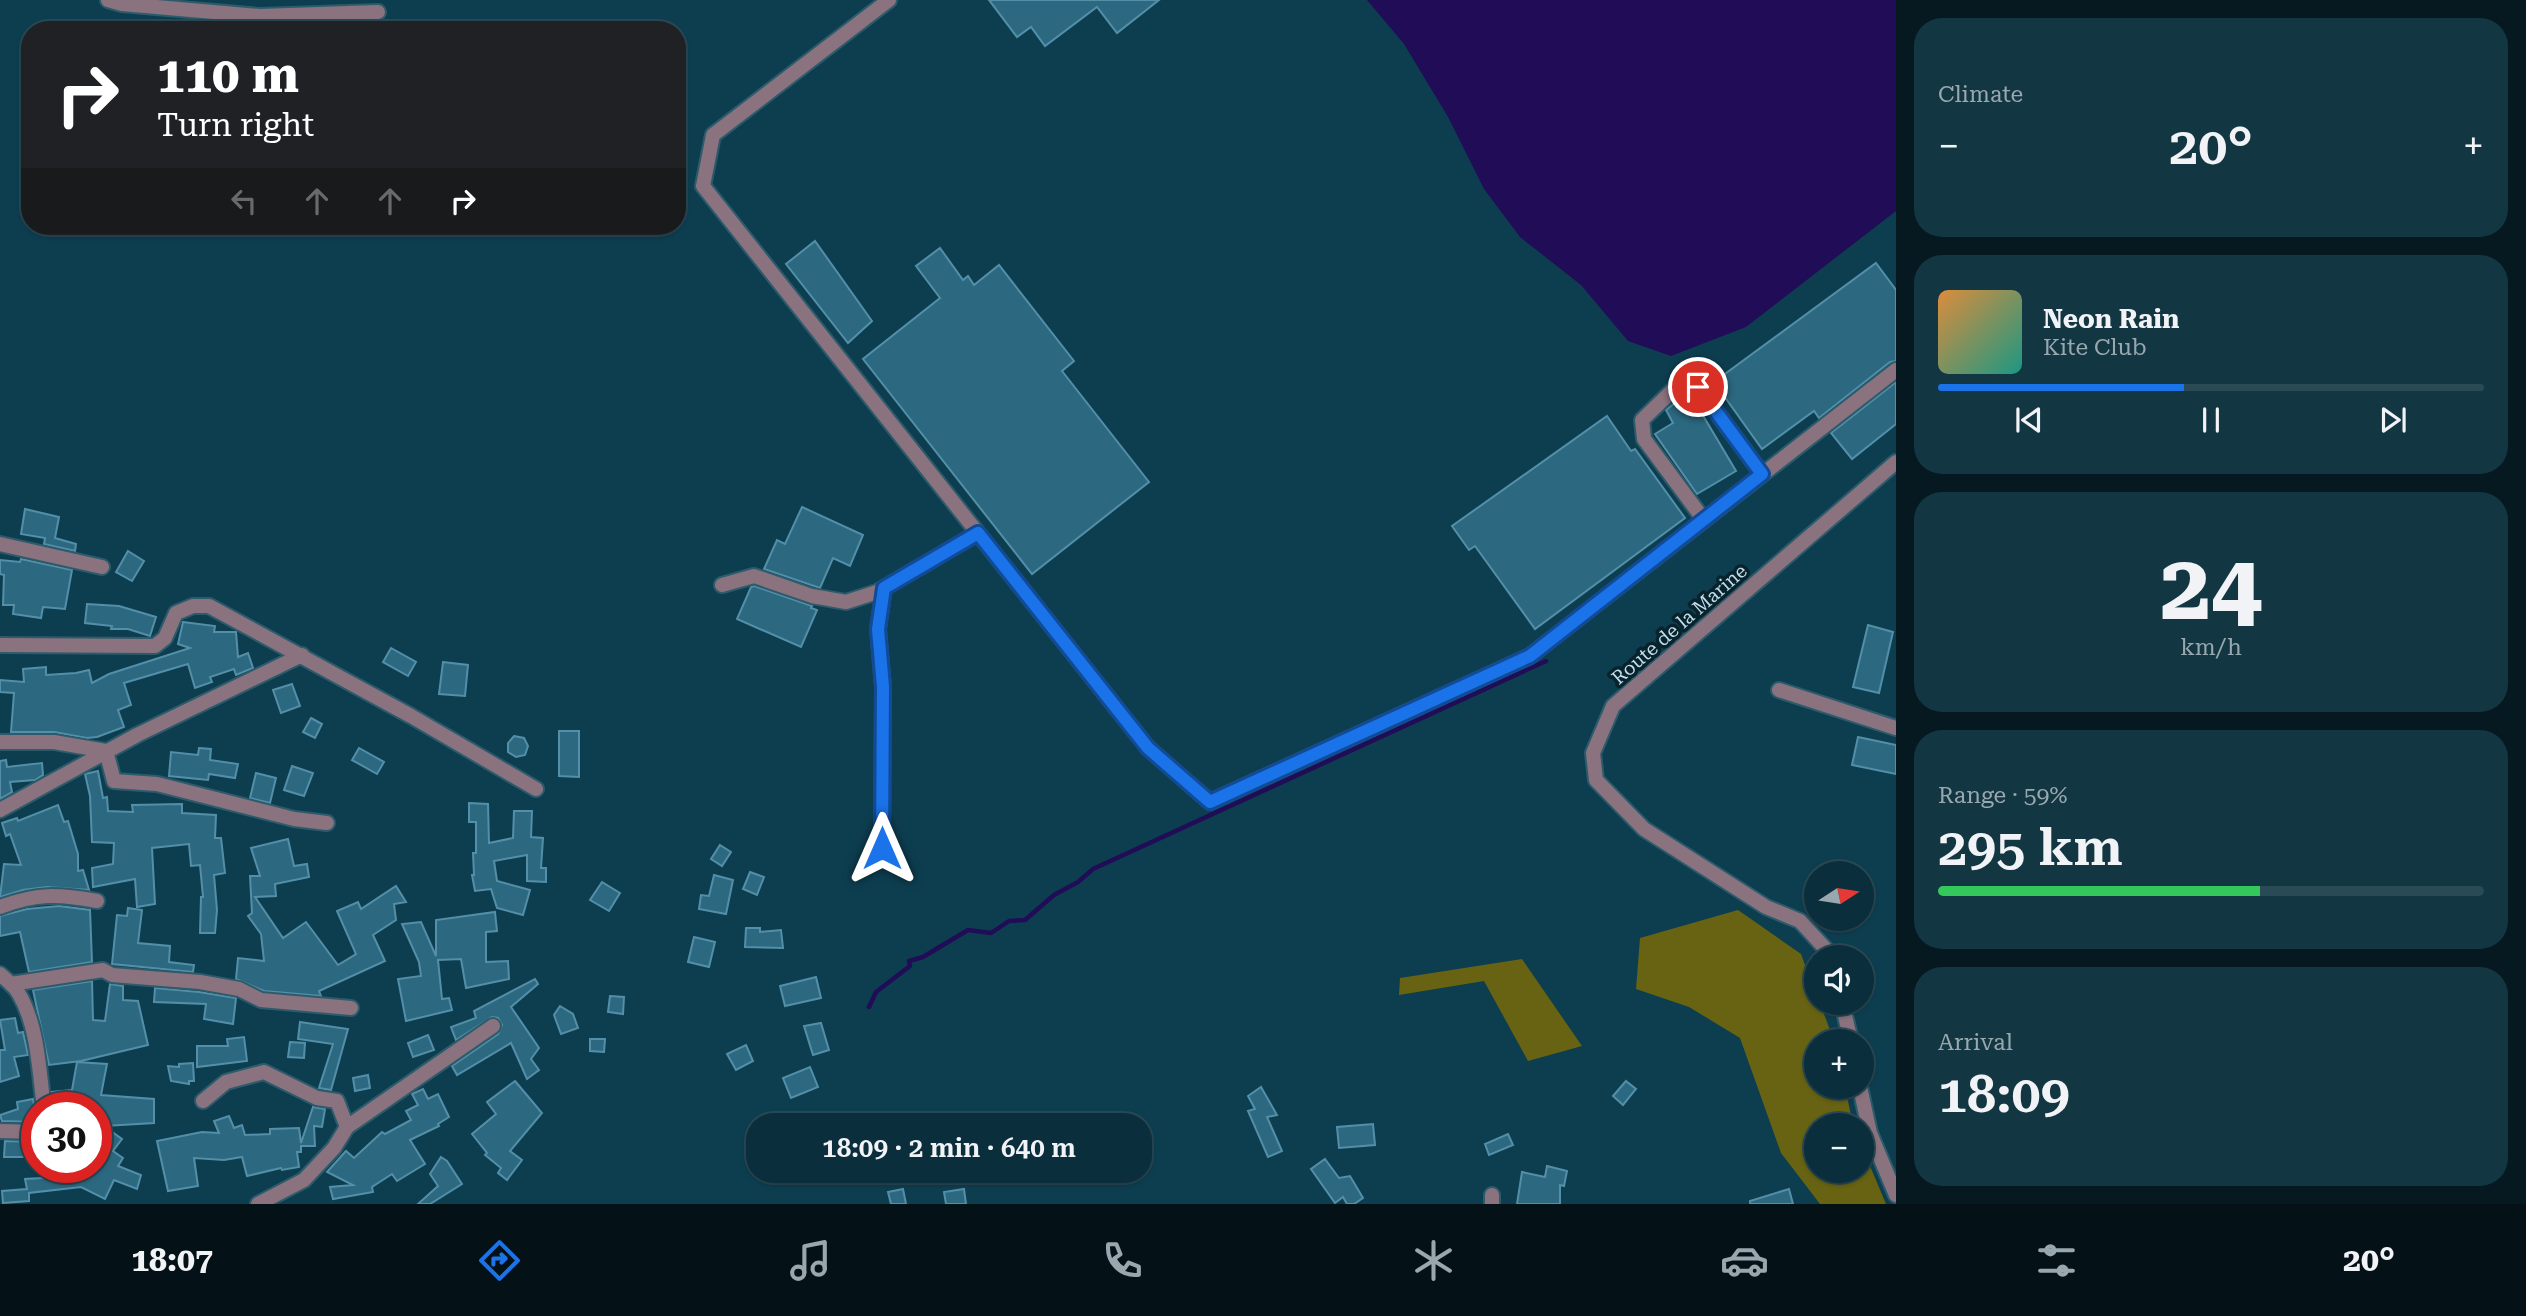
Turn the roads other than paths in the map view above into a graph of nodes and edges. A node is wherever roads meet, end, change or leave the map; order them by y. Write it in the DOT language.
graph roads {
  1 [pos="108,0"];
  2 [pos="889,0"];
  3 [pos="377,12"];
  4 [pos="1896,370"];
  5 [pos="1896,462"];
  6 [pos="1762,474"];
  7 [pos="1704,520"];
  8 [pos="978,533"];
  9 [pos="0,544"];
  10 [pos="102,568"];
  11 [pos="722,585"];
  12 [pos="884,588"];
  13 [pos="0,645"];
  14 [pos="302,655"];
  15 [pos="1779,690"];
  16 [pos="1896,728"];
  17 [pos="0,742"];
  18 [pos="106,751"];
  19 [pos="536,789"];
  20 [pos="0,810"];
  21 [pos="327,823"];
  22 [pos="882,848"];
  23 [pos="97,901"];
  24 [pos="0,907"];
  25 [pos="1822,945"];
  26 [pos="6,979"];
  27 [pos="351,1009"];
  28 [pos="493,1026"];
  29 [pos="42,1092"];
  30 [pos="1863,1099"];
  31 [pos="203,1101"];
  32 [pos="347,1128"];
  33 [pos="0,1131"];
  34 [pos="21,1132"];
  35 [pos="1896,1195"];
  36 [pos="258,1204"];
  1 -- 3 [label="street"];
  2 -- 8 [label="street"];
  4 -- 6 [label="street"];
  5 -- 25 [label="street, Route de la Marine"];
  6 -- 7 [label="street"];
  6 -- 7 [label="street"];
  7 -- 8 [label="street"];
  8 -- 12 [label="street"];
  9 -- 10 [label="street"];
  11 -- 12 [label="street"];
  12 -- 22 [label="street"];
  13 -- 14 [label="street"];
  14 -- 18 [label="street"];
  14 -- 19 [label="street"];
  15 -- 16 [label="street"];
  17 -- 18 [label="street"];
  18 -- 20 [label="street"];
  18 -- 21 [label="street"];
  23 -- 24 [label="street"];
  26 -- 27 [label="street"];
  26 -- 29 [label="street"];
  28 -- 32 [label="street"];
  30 -- 35 [label="street"];
  31 -- 32 [label="street"];
  32 -- 36 [label="street"];
  33 -- 34 [label="street"];
}
